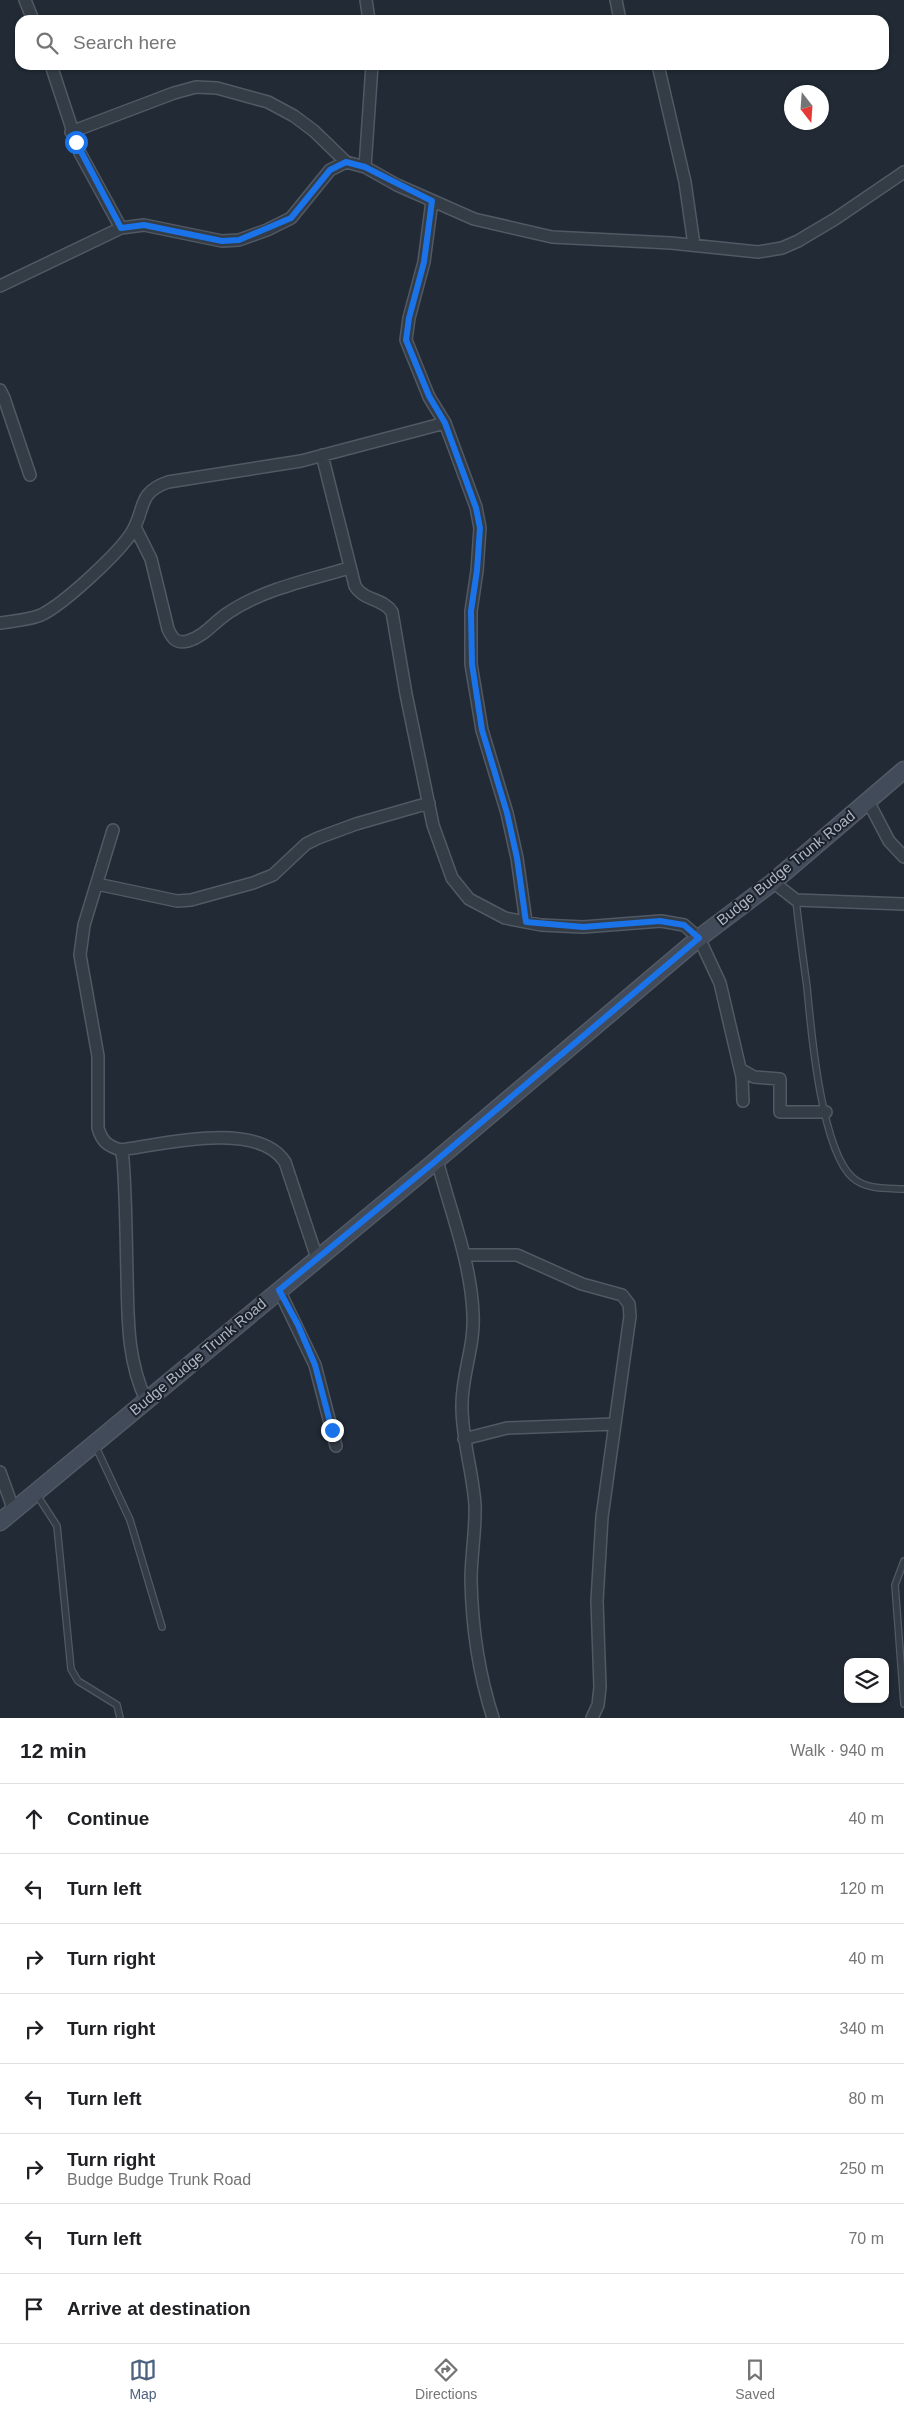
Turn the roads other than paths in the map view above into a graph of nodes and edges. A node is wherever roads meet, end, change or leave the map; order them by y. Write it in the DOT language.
graph roads {
  1 [pos="25,0"];
  2 [pos="366,0"];
  3 [pos="616,0"];
  4 [pos="31,15"];
  5 [pos="368,15"];
  6 [pos="619,15"];
  7 [pos="52,70"];
  8 [pos="372,70"];
  9 [pos="659,70"];
  10 [pos="71,132"];
  11 [pos="346,162"];
  12 [pos="365,167"];
  13 [pos="904,172"];
  14 [pos="432,201"];
  15 [pos="121,228"];
  16 [pos="694,245"];
  17 [pos="0,286"];
  18 [pos="0,390"];
  19 [pos="445,423"];
  20 [pos="322,456"];
  21 [pos="30,475"];
  22 [pos="135,527"];
  23 [pos="349,568"];
  24 [pos="0,623"];
  25 [pos="904,770"];
  26 [pos="868,801"];
  27 [pos="429,804"];
  28 [pos="113,830"];
  29 [pos="904,857"];
  30 [pos="772,882"];
  31 [pos="96,884"];
  32 [pos="796,900"];
  33 [pos="904,904"];
  34 [pos="526,922"];
  35 [pos="699,938"];
  36 [pos="740,1069"];
  37 [pos="743,1101"];
  38 [pos="826,1112"];
  39 [pos="121,1150"];
  40 [pos="437,1160"];
  41 [pos="904,1189"];
  42 [pos="464,1255"];
  43 [pos="317,1258"];
  44 [pos="279,1290"];
  45 [pos="146,1400"];
  46 [pos="614,1424"];
  47 [pos="464,1439"];
  48 [pos="94,1444"];
  49 [pos="336,1446"];
  50 [pos="0,1472"];
  51 [pos="36,1493"];
  52 [pos="14,1510"];
  53 [pos="0,1522"];
  54 [pos="904,1561"];
  55 [pos="162,1627"];
  56 [pos="904,1704"];
  57 [pos="120,1718"];
  58 [pos="494,1718"];
  59 [pos="592,1718"];
  1 -- 4 [label="street"];
  2 -- 5 [label="street"];
  3 -- 6 [label="street"];
  7 -- 10 [label="street"];
  8 -- 12 [label="street"];
  9 -- 16 [label="street"];
  10 -- 11 [label="street"];
  10 -- 15 [label="street"];
  11 -- 12 [label="street"];
  11 -- 15 [label="street"];
  12 -- 14 [label="street"];
  13 -- 16 [label="street"];
  14 -- 16 [label="street"];
  14 -- 19 [label="street"];
  15 -- 17 [label="street"];
  18 -- 21 [label="street"];
  19 -- 20 [label="street"];
  19 -- 34 [label="street"];
  20 -- 22 [label="street"];
  20 -- 23 [label="street"];
  22 -- 23 [label="street"];
  22 -- 24 [label="street"];
  23 -- 27 [label="street"];
  25 -- 26 [label="main road, Budge Budge Trunk Road"];
  26 -- 29 [label="street"];
  26 -- 30 [label="main road, Budge Budge Trunk Road"];
  27 -- 31 [label="street"];
  27 -- 34 [label="street"];
  28 -- 31 [label="street"];
  30 -- 32 [label="street"];
  30 -- 35 [label="main road, Budge Budge Trunk Road"];
  31 -- 39 [label="street"];
  32 -- 33 [label="street"];
  32 -- 38 [label="lane"];
  34 -- 35 [label="street"];
  35 -- 36 [label="street"];
  35 -- 40 [label="main road, Budge Budge Trunk Road"];
  36 -- 37 [label="street"];
  36 -- 38 [label="street"];
  38 -- 41 [label="lane"];
  39 -- 43 [label="street"];
  39 -- 45 [label="street"];
  40 -- 42 [label="street"];
  40 -- 43 [label="main road, Budge Budge Trunk Road"];
  42 -- 46 [label="street"];
  42 -- 47 [label="street"];
  43 -- 44 [label="main road, Budge Budge Trunk Road"];
  44 -- 45 [label="main road, Budge Budge Trunk Road"];
  44 -- 49 [label="street"];
  45 -- 48 [label="main road, Budge Budge Trunk Road"];
  46 -- 47 [label="street"];
  46 -- 59 [label="street"];
  47 -- 58 [label="street"];
  48 -- 51 [label="main road, Budge Budge Trunk Road"];
  48 -- 55 [label="lane"];
  50 -- 52 [label="street"];
  51 -- 52 [label="main road, Budge Budge Trunk Road"];
  51 -- 57 [label="lane"];
  52 -- 53 [label="main road, Budge Budge Trunk Road"];
  54 -- 56 [label="lane"];
}
